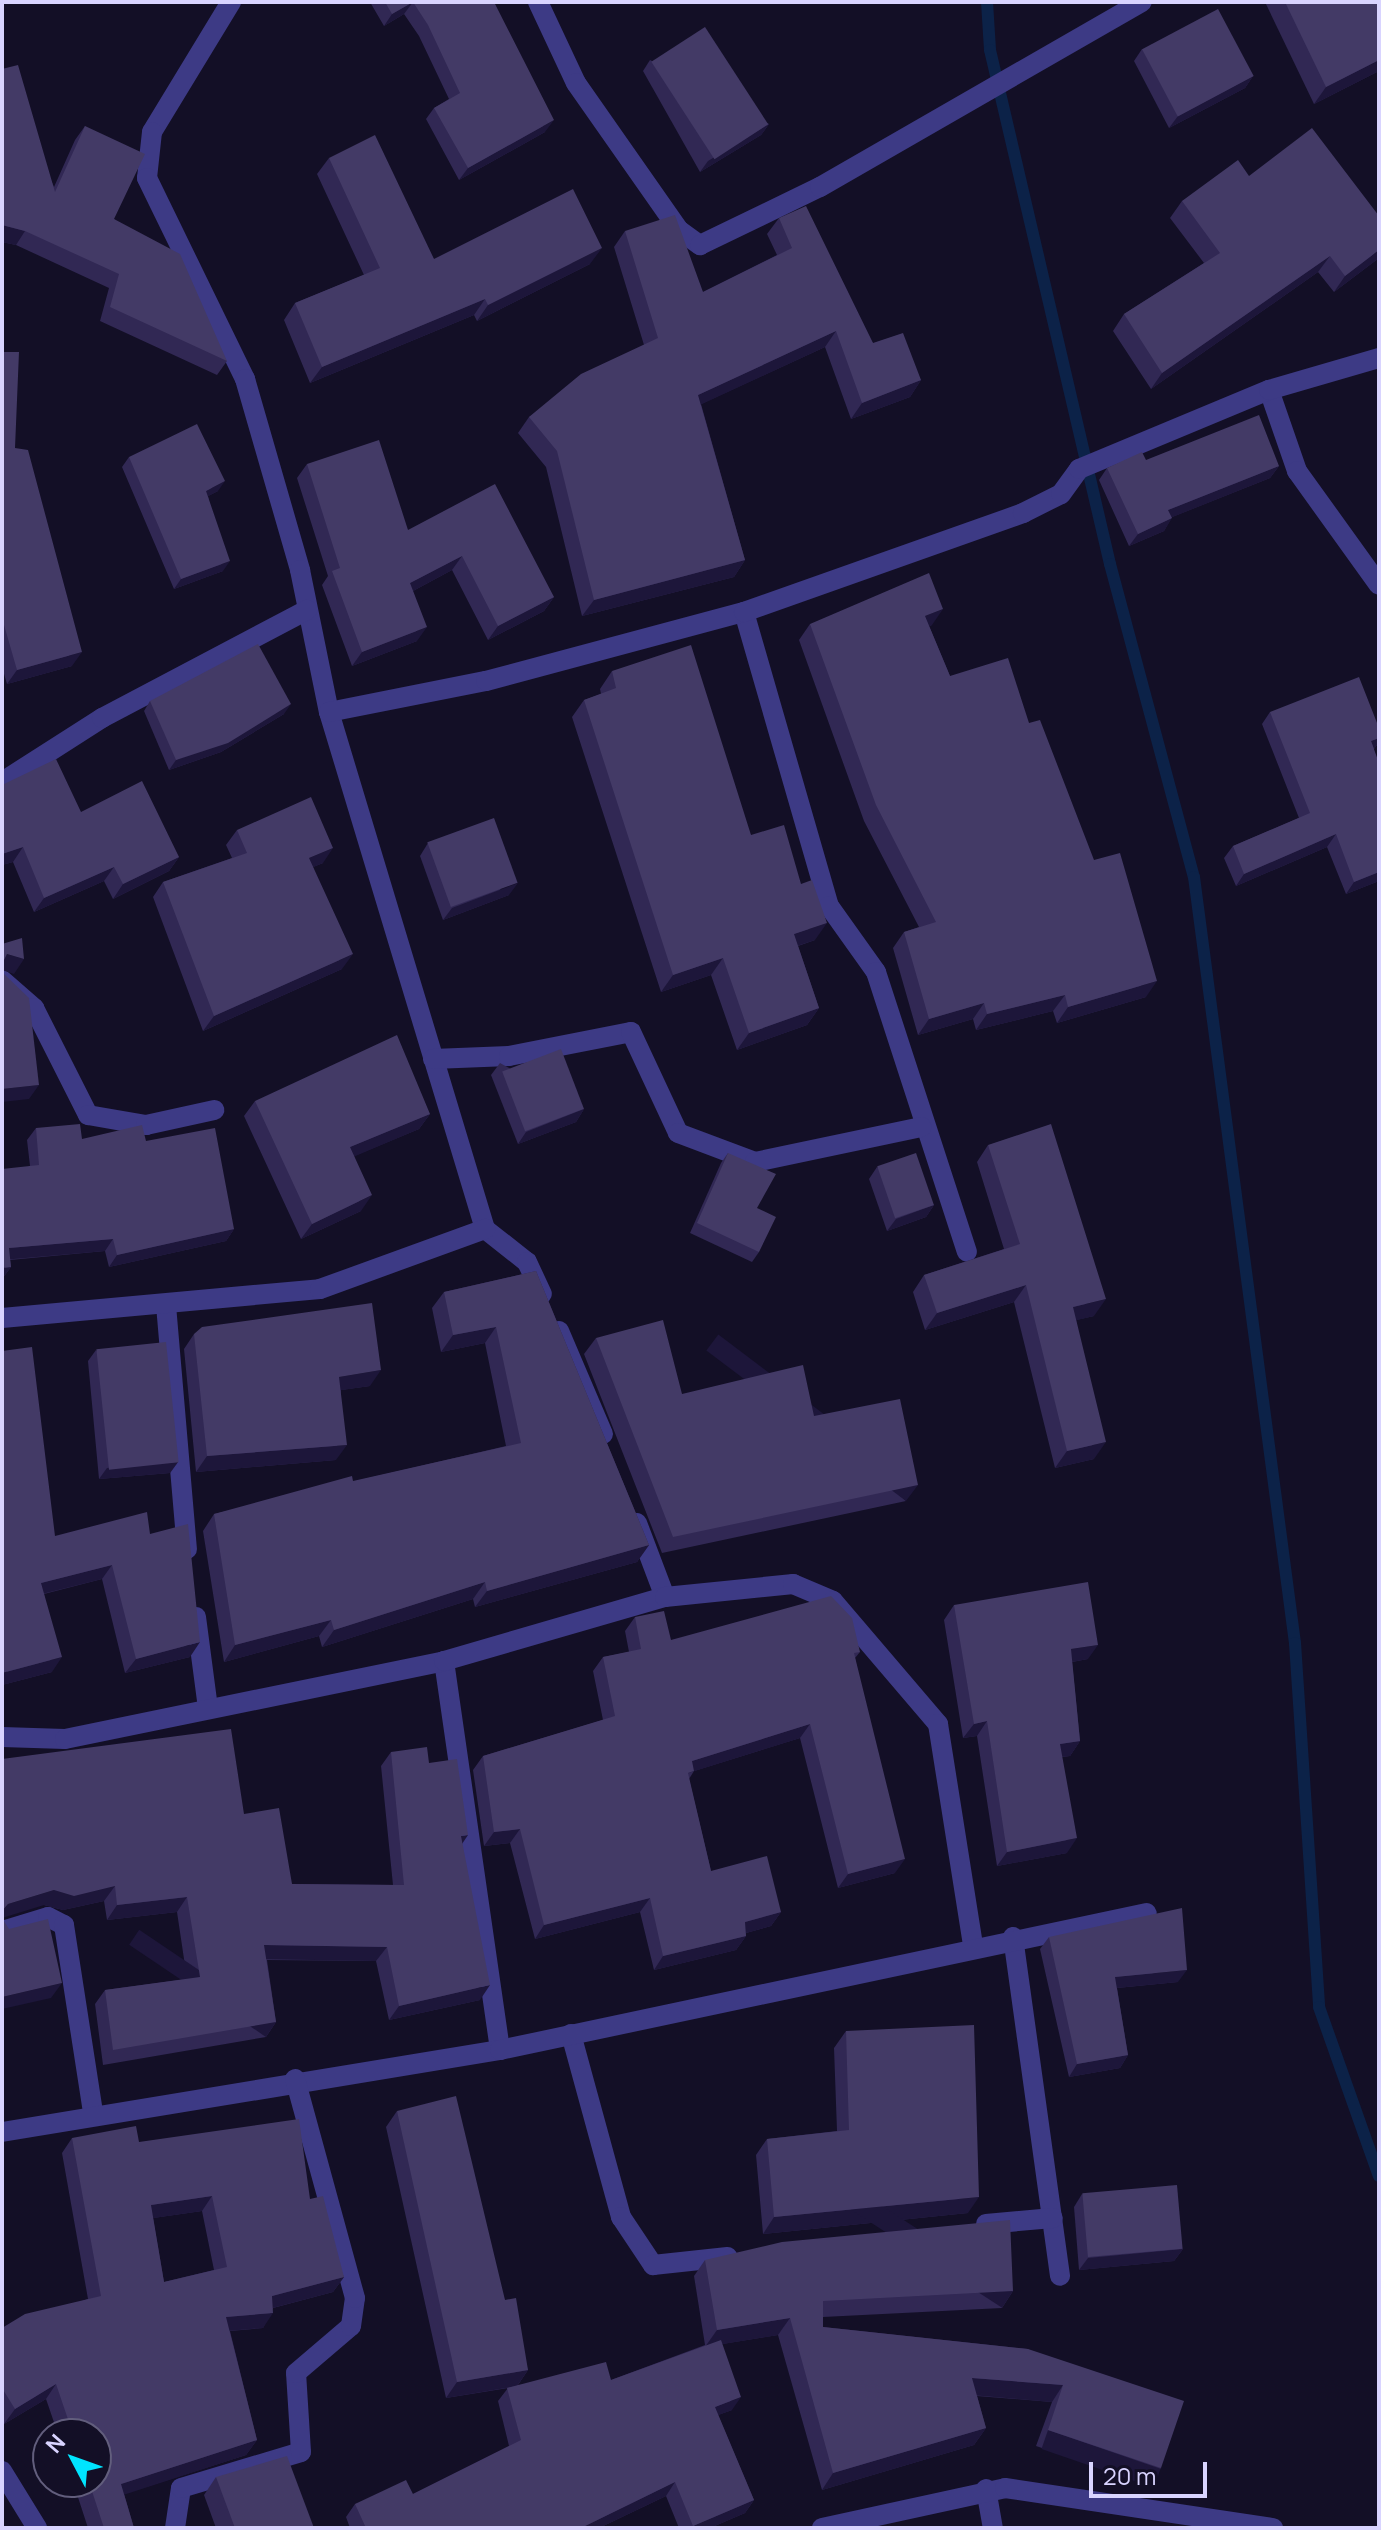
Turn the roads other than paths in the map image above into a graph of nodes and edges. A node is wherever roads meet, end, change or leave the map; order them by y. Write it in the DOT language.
graph roads {
  1 [pos="231,2"];
  2 [pos="538,2"];
  3 [pos="1142,2"];
  4 [pos="1379,358"];
  5 [pos="1269,390"];
  6 [pos="1379,585"];
  7 [pos="307,610"];
  8 [pos="744,612"];
  9 [pos="329,712"];
  10 [pos="2,782"];
  11 [pos="2,980"];
  12 [pos="433,1059"];
  13 [pos="214,1110"];
  14 [pos="921,1127"];
  15 [pos="485,1229"];
  16 [pos="967,1252"];
  17 [pos="166,1305"];
  18 [pos="2,1318"];
  19 [pos="611,1457"];
  20 [pos="627,1499"];
  21 [pos="189,1568"];
  22 [pos="665,1597"];
  23 [pos="194,1599"];
  24 [pos="444,1661"];
  25 [pos="208,1708"];
  26 [pos="2,1737"];
  27 [pos="1147,1913"];
  28 [pos="2,1931"];
  29 [pos="1013,1937"];
  30 [pos="973,1946"];
  31 [pos="571,2034"];
  32 [pos="500,2050"];
  33 [pos="295,2079"];
  34 [pos="93,2113"];
  35 [pos="2,2132"];
  36 [pos="1053,2218"];
  37 [pos="958,2227"];
  38 [pos="753,2250"];
  39 [pos="1060,2276"];
  40 [pos="2,2471"];
  41 [pos="986,2489"];
  42 [pos="37,2528"];
  43 [pos="175,2528"];
  44 [pos="822,2528"];
  45 [pos="993,2528"];
  46 [pos="1273,2528"];
  1 -- 7 [label="street"];
  2 -- 3 [label="street"];
  4 -- 5 [label="street"];
  5 -- 6 [label="street"];
  5 -- 8 [label="street"];
  7 -- 9 [label="street"];
  7 -- 10 [label="street"];
  8 -- 9 [label="street"];
  8 -- 14 [label="street"];
  9 -- 12 [label="street"];
  11 -- 13 [label="street"];
  12 -- 14 [label="street"];
  12 -- 15 [label="street"];
  14 -- 16 [label="street"];
  15 -- 17 [label="street"];
  15 -- 19 [label="street"];
  17 -- 18 [label="street"];
  17 -- 21 [label="street"];
  20 -- 22 [label="street"];
  22 -- 24 [label="street"];
  22 -- 30 [label="street"];
  23 -- 25 [label="street"];
  24 -- 25 [label="street"];
  24 -- 32 [label="street"];
  25 -- 26 [label="street"];
  27 -- 29 [label="street"];
  28 -- 34 [label="street"];
  29 -- 30 [label="street"];
  29 -- 36 [label="street"];
  30 -- 31 [label="street"];
  31 -- 32 [label="street"];
  31 -- 38 [label="street"];
  32 -- 33 [label="street"];
  33 -- 34 [label="street"];
  33 -- 43 [label="street"];
  34 -- 35 [label="street"];
  36 -- 37 [label="street"];
  36 -- 39 [label="street"];
  40 -- 42 [label="street"];
  41 -- 44 [label="street"];
  41 -- 45 [label="street"];
  41 -- 46 [label="street"];
}
